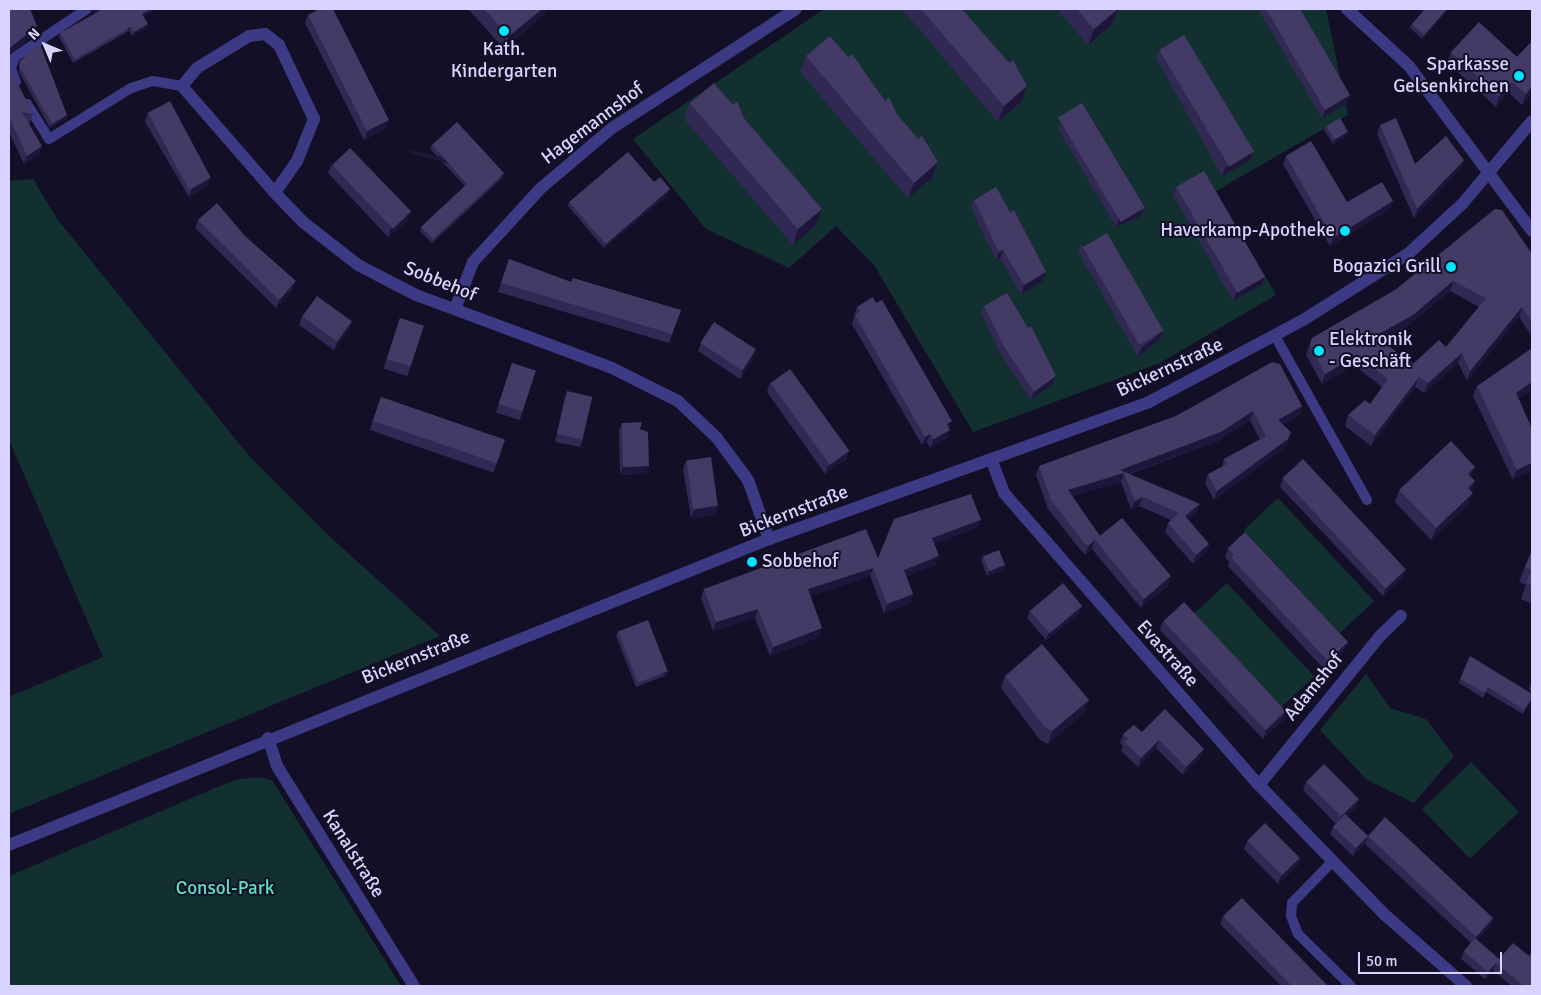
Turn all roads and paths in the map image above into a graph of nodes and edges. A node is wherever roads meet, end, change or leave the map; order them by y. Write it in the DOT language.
graph roads {
  1 [pos="87,9"];
  2 [pos="796,9"];
  3 [pos="1347,9"];
  4 [pos="182,86"];
  5 [pos="1532,121"];
  6 [pos="1491,173"];
  7 [pos="274,193"];
  8 [pos="1532,231"];
  9 [pos="455,309"];
  10 [pos="1275,336"];
  11 [pos="991,459"];
  12 [pos="1367,500"];
  13 [pos="769,539"];
  14 [pos="1401,616"];
  15 [pos="268,738"];
  16 [pos="1259,785"];
  17 [pos="9,844"];
  18 [pos="1332,862"];
  19 [pos="1463,985"];
  20 [pos="414,986"];
  21 [pos="1351,986"];
  1 -- 4 [label="lane"];
  2 -- 9 [label="street, Hagemannshof"];
  3 -- 6 [label="street"];
  4 -- 7 [label="street, Sobbehof"];
  4 -- 7 [label="street"];
  5 -- 6 [label="street, Bickernstraße"];
  6 -- 8 [label="street"];
  6 -- 10 [label="street, Bickernstraße"];
  7 -- 9 [label="street, Sobbehof"];
  9 -- 13 [label="street, Sobbehof"];
  10 -- 11 [label="street, Bickernstraße"];
  10 -- 12 [label="lane"];
  11 -- 13 [label="street, Bickernstraße"];
  11 -- 16 [label="street, Evastraße"];
  13 -- 15 [label="street, Bickernstraße"];
  14 -- 16 [label="street, Adamshof"];
  15 -- 17 [label="street, Bickernstraße"];
  15 -- 20 [label="street, Kanalstraße"];
  16 -- 18 [label="street, Evastraße"];
  18 -- 19 [label="street, Evastraße"];
  18 -- 21 [label="lane"];
}
